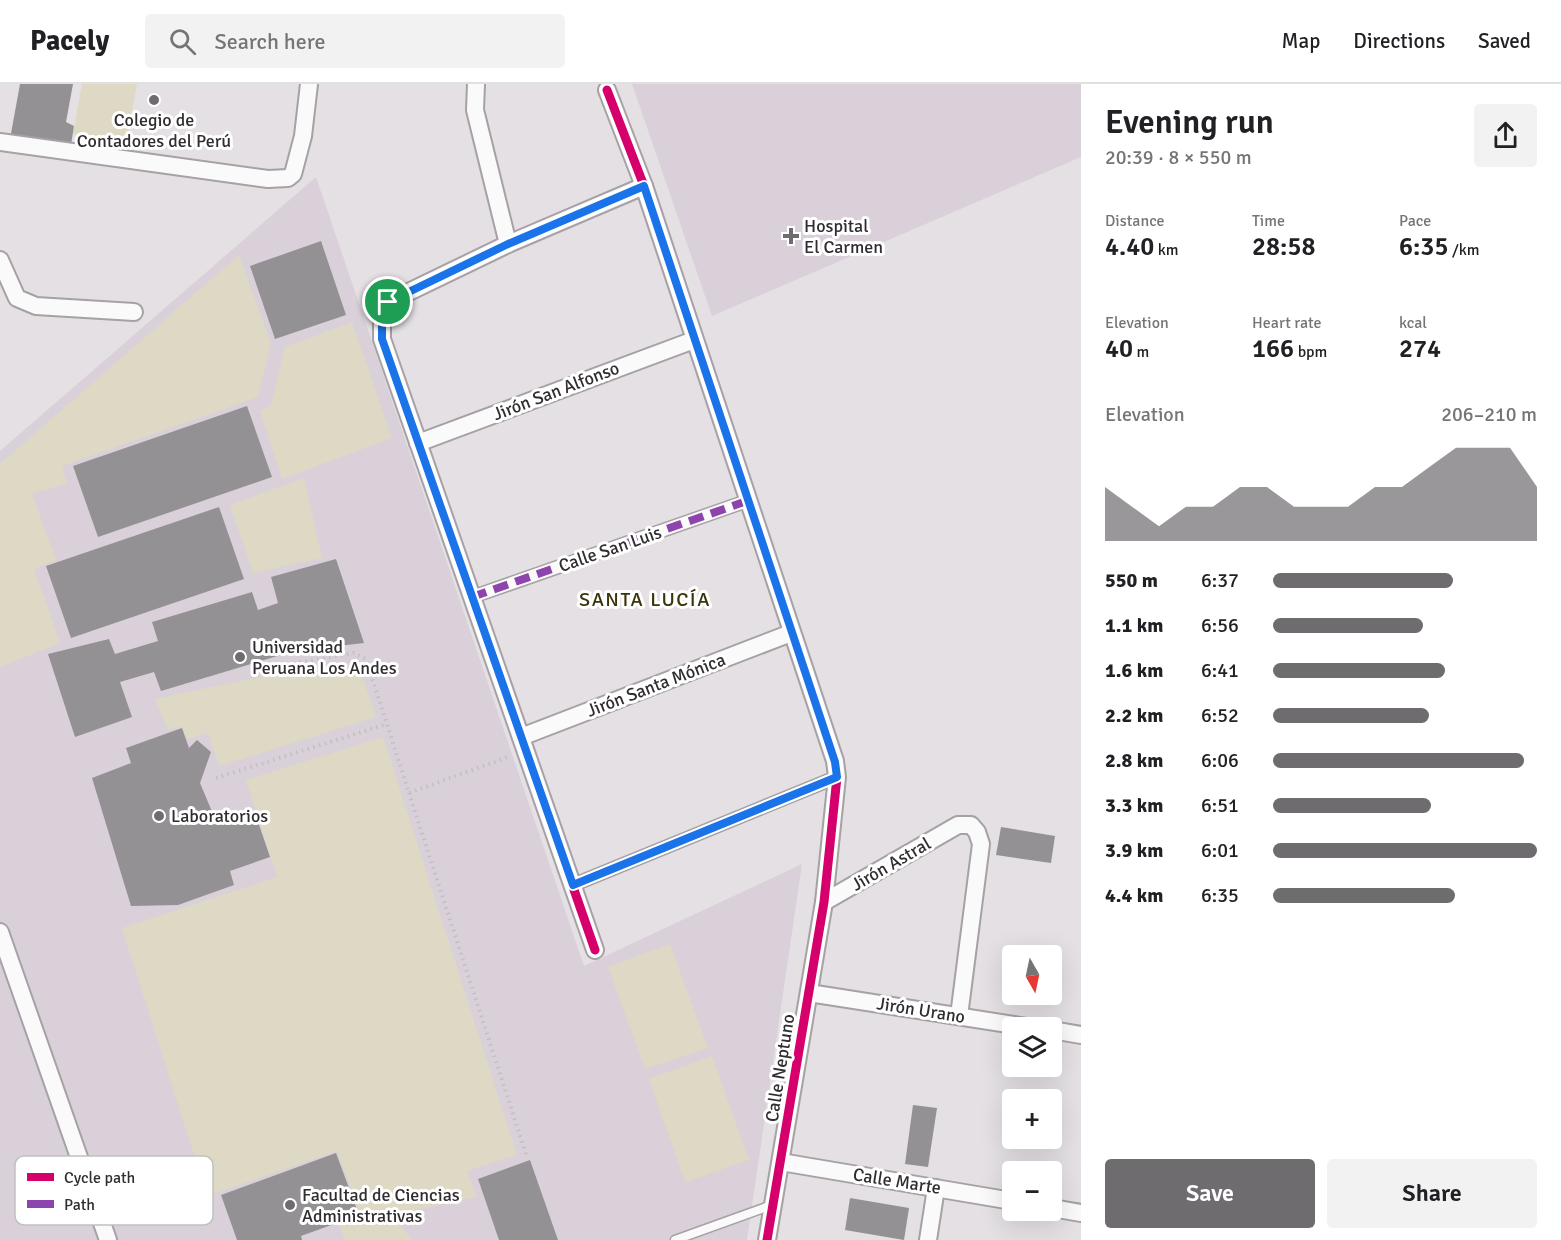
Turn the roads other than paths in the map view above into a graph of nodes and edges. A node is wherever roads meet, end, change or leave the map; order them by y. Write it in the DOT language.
graph roads {
  1 [pos="309,84"];
  2 [pos="476,84"];
  3 [pos="607,90"];
  4 [pos="0,142"];
  5 [pos="644,186"];
  6 [pos="508,244"];
  7 [pos="0,260"];
  8 [pos="134,312"];
  9 [pos="694,340"];
  10 [pos="418,443"];
  11 [pos="747,501"];
  12 [pos="472,597"];
  13 [pos="791,633"];
  14 [pos="523,744"];
  15 [pos="837,777"];
  16 [pos="573,885"];
  17 [pos="824,902"];
  18 [pos="0,932"];
  19 [pos="595,950"];
  20 [pos="809,993"];
  21 [pos="959,1016"];
  22 [pos="1002,1023"];
  23 [pos="1062,1032"];
  24 [pos="1081,1035"];
  25 [pos="79,1156"];
  26 [pos="781,1162"];
  27 [pos="936,1188"];
  28 [pos="1002,1199"];
  29 [pos="772,1205"];
  30 [pos="1062,1210"];
  31 [pos="1081,1213"];
  32 [pos="103,1225"];
  33 [pos="108,1240"];
  34 [pos="675,1240"];
  35 [pos="766,1240"];
  36 [pos="928,1240"];
  1 -- 4 [label="street"];
  2 -- 6 [label="street"];
  3 -- 5 [label="street, Calle Neptuno"];
  5 -- 6 [label="street"];
  5 -- 9 [label="street, Calle Neptuno"];
  6 -- 10 [label="street"];
  7 -- 8 [label="street"];
  9 -- 10 [label="street, Jirón San Alfonso"];
  9 -- 11 [label="street, Calle Neptuno"];
  10 -- 12 [label="street"];
  11 -- 12 [label="street, Calle San Luis"];
  11 -- 13 [label="street, Calle Neptuno"];
  12 -- 14 [label="street"];
  13 -- 14 [label="street, Jirón Santa Mónica"];
  13 -- 15 [label="street, Calle Neptuno"];
  14 -- 16 [label="street"];
  15 -- 16 [label="street"];
  15 -- 17 [label="street, Calle Neptuno"];
  16 -- 19 [label="street"];
  17 -- 20 [label="street, Calle Neptuno"];
  17 -- 21 [label="street, Jirón Astral"];
  18 -- 25 [label="street"];
  20 -- 21 [label="street, Jirón Urano"];
  20 -- 26 [label="street, Calle Neptuno"];
  21 -- 22 [label="street, Jirón Urano"];
  23 -- 24 [label="street"];
  26 -- 27 [label="street, Calle Marte"];
  26 -- 29 [label="street, Calle Neptuno"];
  27 -- 28 [label="street, Calle Marte"];
  27 -- 36 [label="street"];
  29 -- 34 [label="lane"];
  29 -- 35 [label="street, Calle Neptuno"];
  30 -- 31 [label="street"];
  32 -- 33 [label="street"];
}
